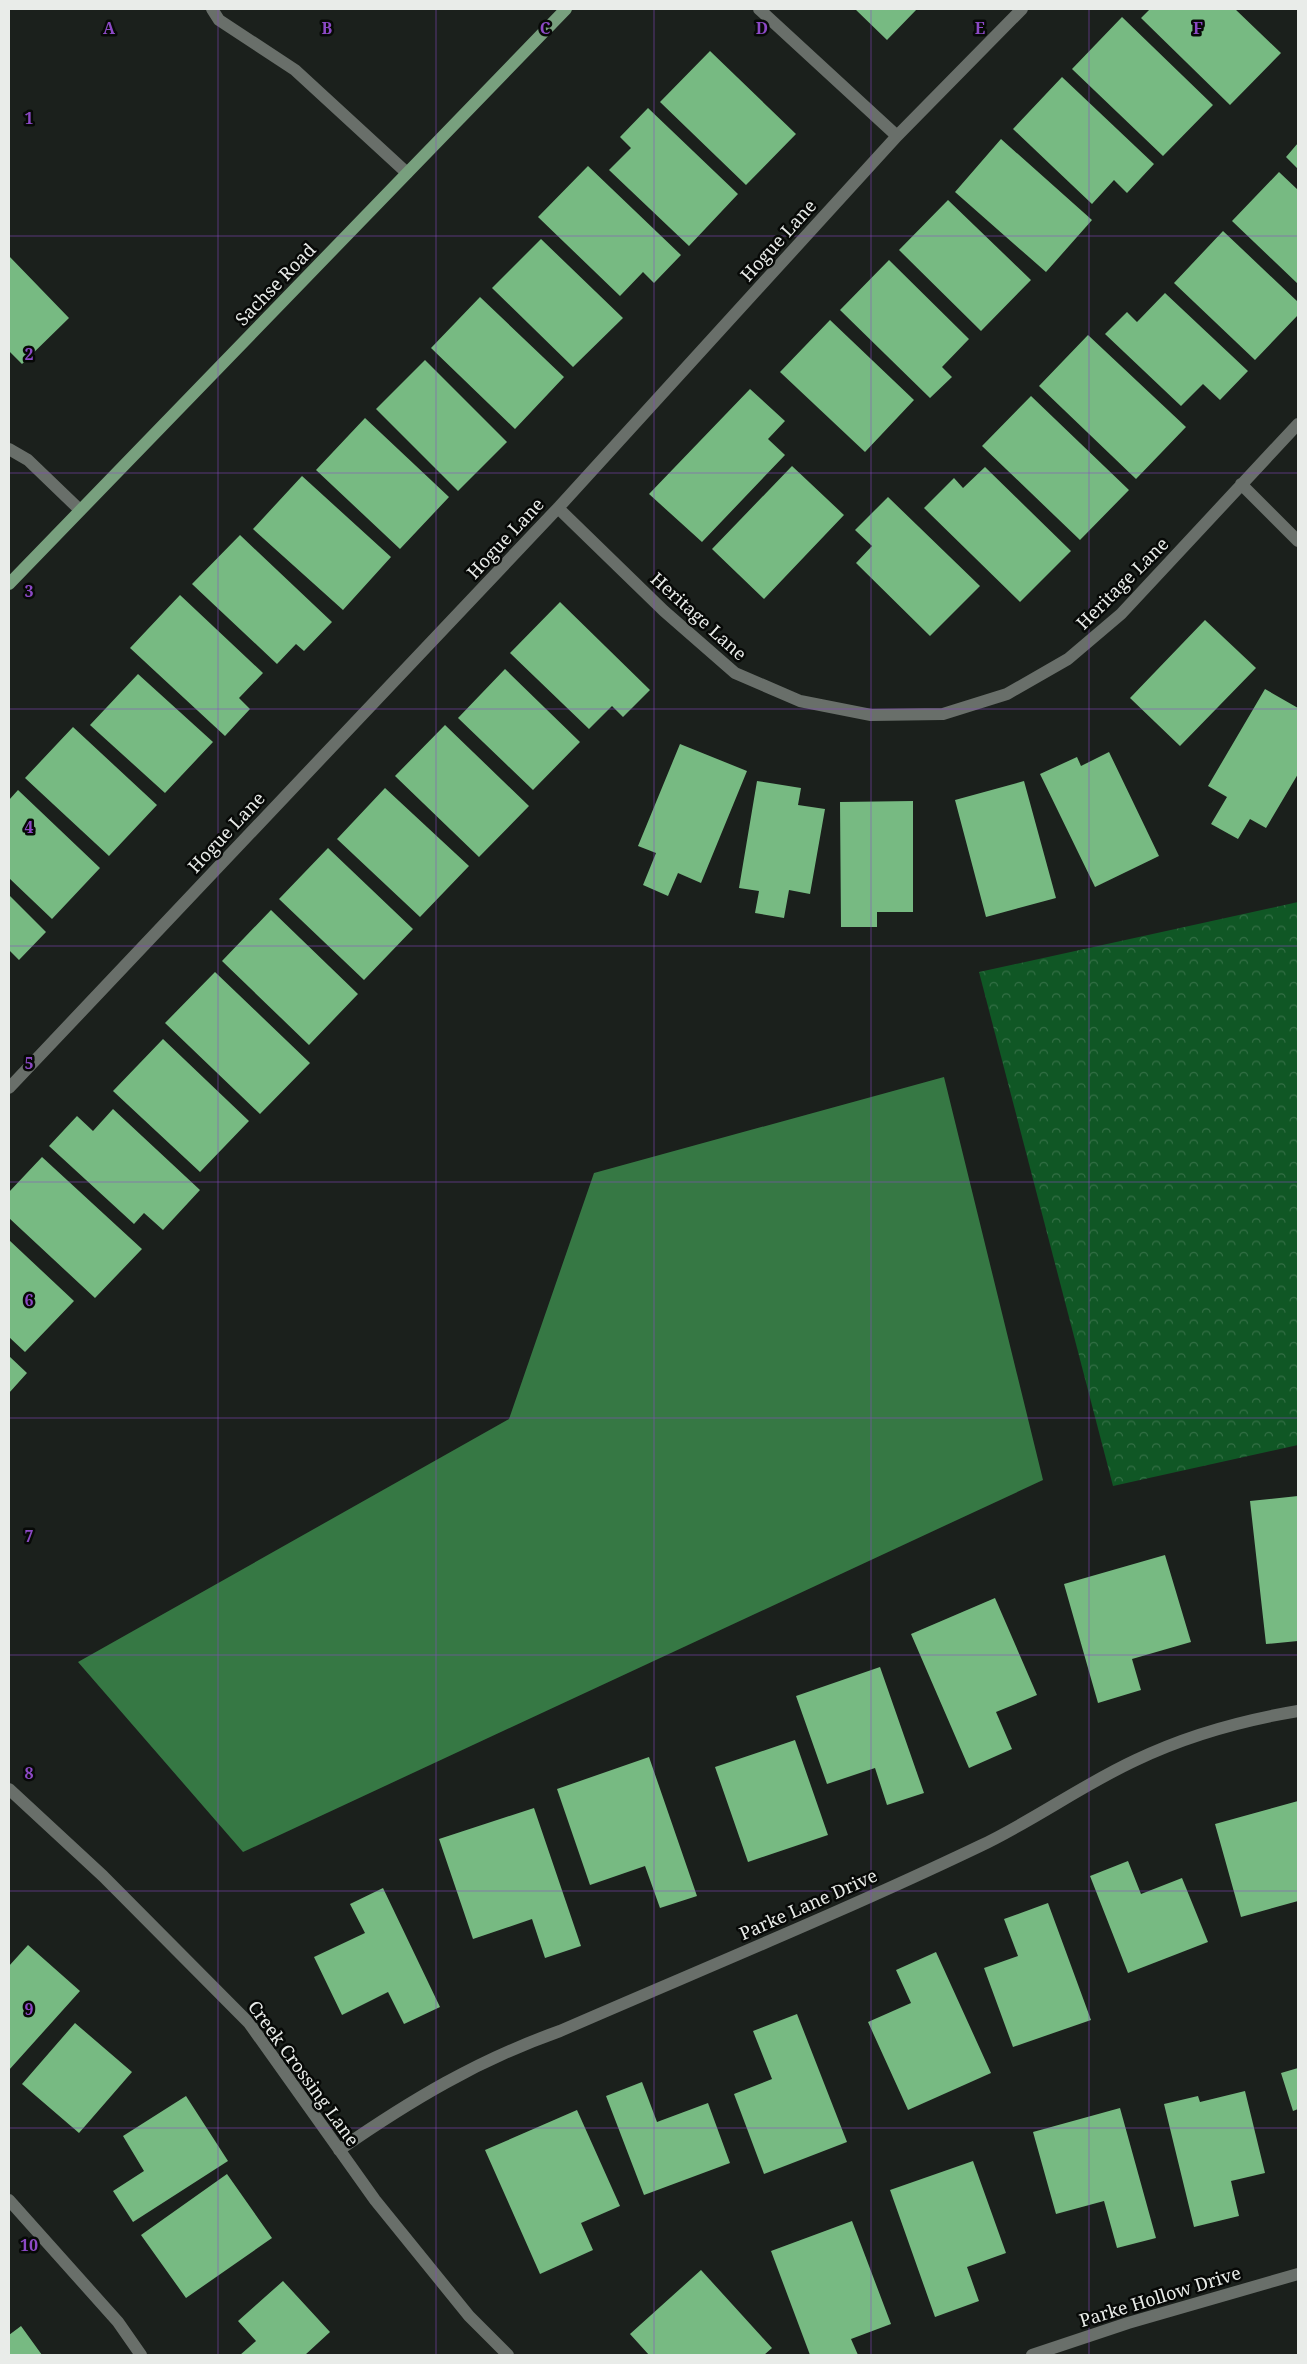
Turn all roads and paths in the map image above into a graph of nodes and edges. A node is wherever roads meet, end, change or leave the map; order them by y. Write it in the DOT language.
graph roads {
  1 [pos="212,9"];
  2 [pos="566,9"];
  3 [pos="759,9"];
  4 [pos="1022,9"];
  5 [pos="898,136"];
  6 [pos="407,173"];
  7 [pos="1298,424"];
  8 [pos="9,449"];
  9 [pos="1241,484"];
  10 [pos="558,508"];
  11 [pos="80,510"];
  12 [pos="1298,541"];
  13 [pos="9,584"];
  14 [pos="9,1088"];
  15 [pos="1298,1711"];
  16 [pos="9,1789"];
  17 [pos="339,2150"];
  18 [pos="9,2200"];
  19 [pos="1298,2274"];
  20 [pos="141,2355"];
  21 [pos="508,2355"];
  22 [pos="1032,2355"];
  1 -- 6 [label="street"];
  2 -- 6 [label="main road, Sachse Road"];
  3 -- 5 [label="street"];
  4 -- 5 [label="street, Hogue Lane"];
  5 -- 10 [label="street, Hogue Lane"];
  6 -- 11 [label="main road, Sachse Road"];
  7 -- 9 [label="street, Heritage Lane"];
  8 -- 11 [label="street"];
  9 -- 10 [label="street, Heritage Lane"];
  9 -- 12 [label="street"];
  10 -- 14 [label="street, Hogue Lane"];
  11 -- 13 [label="main road, Sachse Road"];
  15 -- 17 [label="street, Parke Lane Drive"];
  16 -- 17 [label="street, Creek Crossing Lane"];
  17 -- 21 [label="street, Creek Crossing Lane"];
  18 -- 20 [label="street"];
  19 -- 22 [label="street, Parke Hollow Drive"];
}
